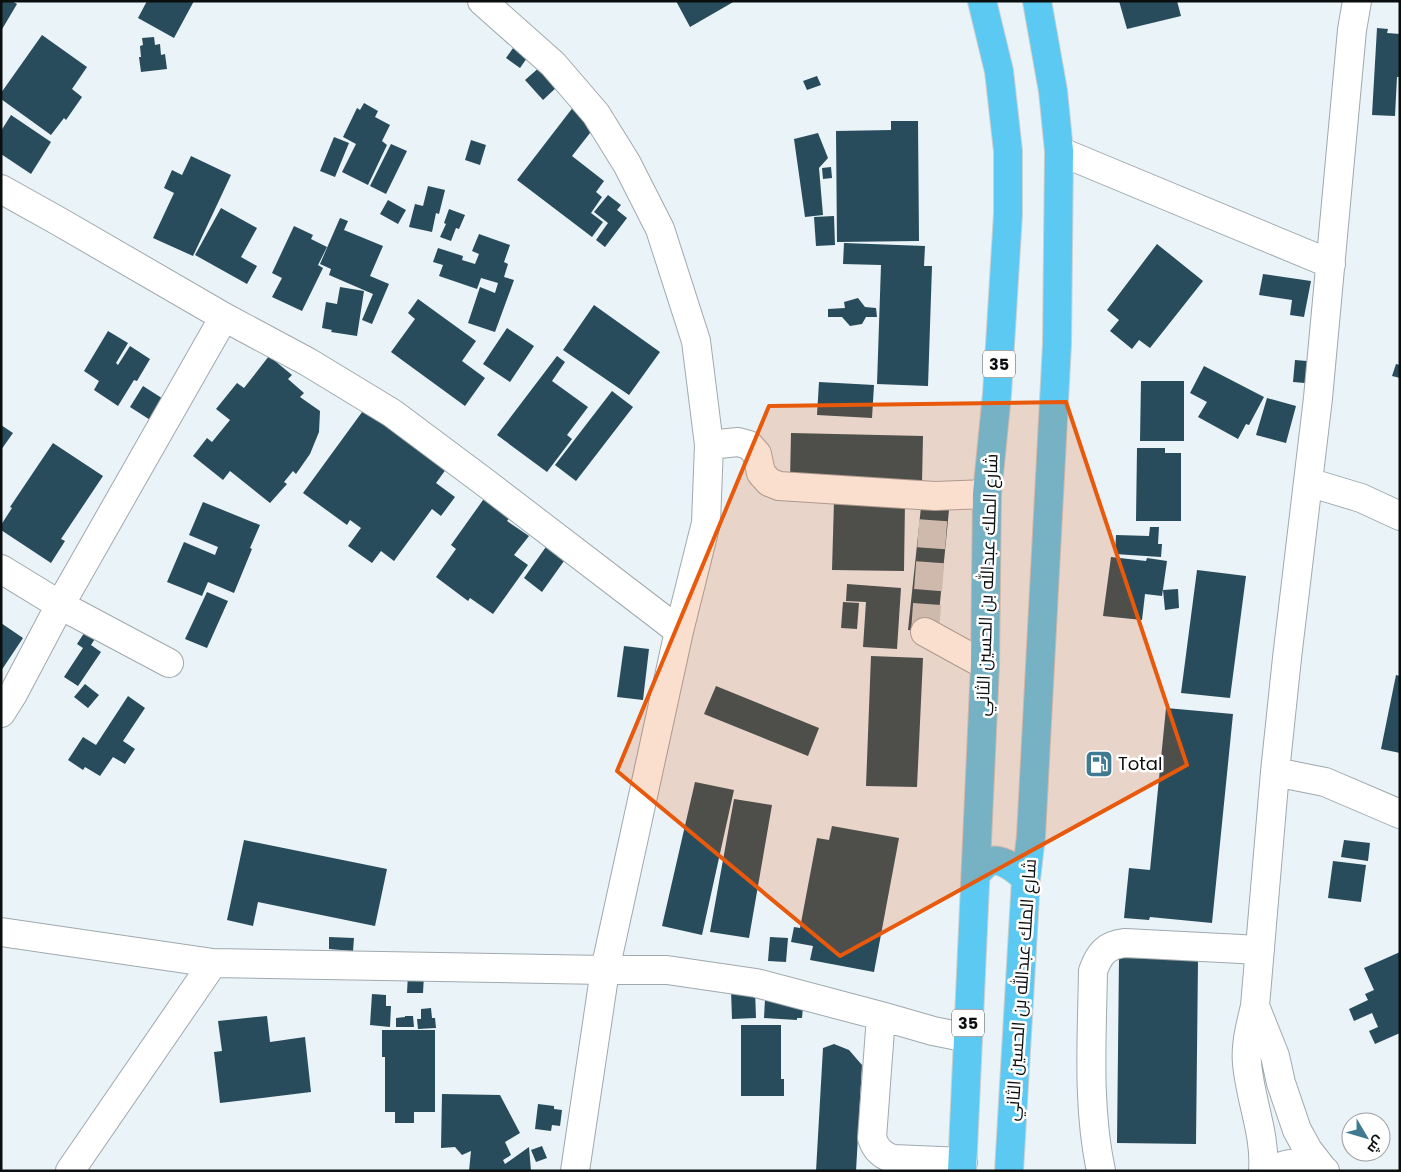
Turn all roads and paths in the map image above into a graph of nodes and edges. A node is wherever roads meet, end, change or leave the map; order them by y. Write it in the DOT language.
graph roads {
  1 [pos="482,1"];
  2 [pos="982,1"];
  3 [pos="1037,1"];
  4 [pos="1357,1"];
  5 [pos="1059,151"];
  6 [pos="1,190"];
  7 [pos="1331,264"];
  8 [pos="224,317"];
  9 [pos="709,445"];
  10 [pos="1308,482"];
  11 [pos="987,494"];
  12 [pos="1400,516"];
  13 [pos="1,569"];
  14 [pos="60,605"];
  15 [pos="679,631"];
  16 [pos="925,632"];
  17 [pos="168,662"];
  18 [pos="985,665"];
  19 [pos="1,714"];
  20 [pos="1275,772"];
  21 [pos="1400,814"];
  22 [pos="976,874"];
  23 [pos="1026,879"];
  24 [pos="1,932"];
  25 [pos="1260,950"];
  26 [pos="213,963"];
  27 [pos="605,970"];
  28 [pos="1255,1006"];
  29 [pos="881,1016"];
  30 [pos="968,1038"];
  31 [pos="962,1167"];
  32 [pos="1324,1169"];
  33 [pos="70,1171"];
  34 [pos="575,1171"];
  35 [pos="1009,1171"];
  36 [pos="1101,1171"];
  37 [pos="1263,1171"];
  38 [pos="1272,1171"];
  1 -- 9 [label="street"];
  2 -- 11 [label="highway, شارع الملك عبدالله بن الحسين الثاني / 35"];
  3 -- 5 [label="highway, شارع الملك عبدالله بن الحسين الثاني"];
  4 -- 7 [label="street"];
  5 -- 7 [label="street"];
  5 -- 23 [label="highway, شارع الملك عبدالله بن الحسين الثاني"];
  6 -- 8 [label="street"];
  7 -- 10 [label="street"];
  8 -- 14 [label="street"];
  8 -- 15 [label="street"];
  9 -- 11 [label="street"];
  9 -- 15 [label="street"];
  10 -- 12 [label="street"];
  10 -- 20 [label="street"];
  11 -- 18 [label="highway, شارع الملك عبدالله بن الحسين الثاني / 35"];
  13 -- 14 [label="street"];
  14 -- 17 [label="street"];
  14 -- 19 [label="street"];
  15 -- 27 [label="street"];
  16 -- 18 [label="street"];
  18 -- 22 [label="highway, شارع الملك عبدالله بن الحسين الثاني / 35"];
  20 -- 21 [label="street"];
  20 -- 25 [label="street"];
  22 -- 23 [label="highway"];
  22 -- 30 [label="highway, شارع الملك عبدالله بن الحسين الثاني / 35"];
  23 -- 35 [label="highway, شارع الملك عبدالله بن الحسين الثاني"];
  24 -- 26 [label="street"];
  25 -- 28 [label="street"];
  25 -- 36 [label="street"];
  26 -- 27 [label="street"];
  26 -- 33 [label="street"];
  27 -- 29 [label="street"];
  27 -- 34 [label="street"];
  28 -- 32 [label="street"];
  28 -- 37 [label="street"];
  29 -- 30 [label="street"];
  29 -- 31 [label="street"];
  30 -- 31 [label="highway, شارع الملك عبدالله بن الحسين الثاني / 35"];
  32 -- 38 [label="street"];
}
